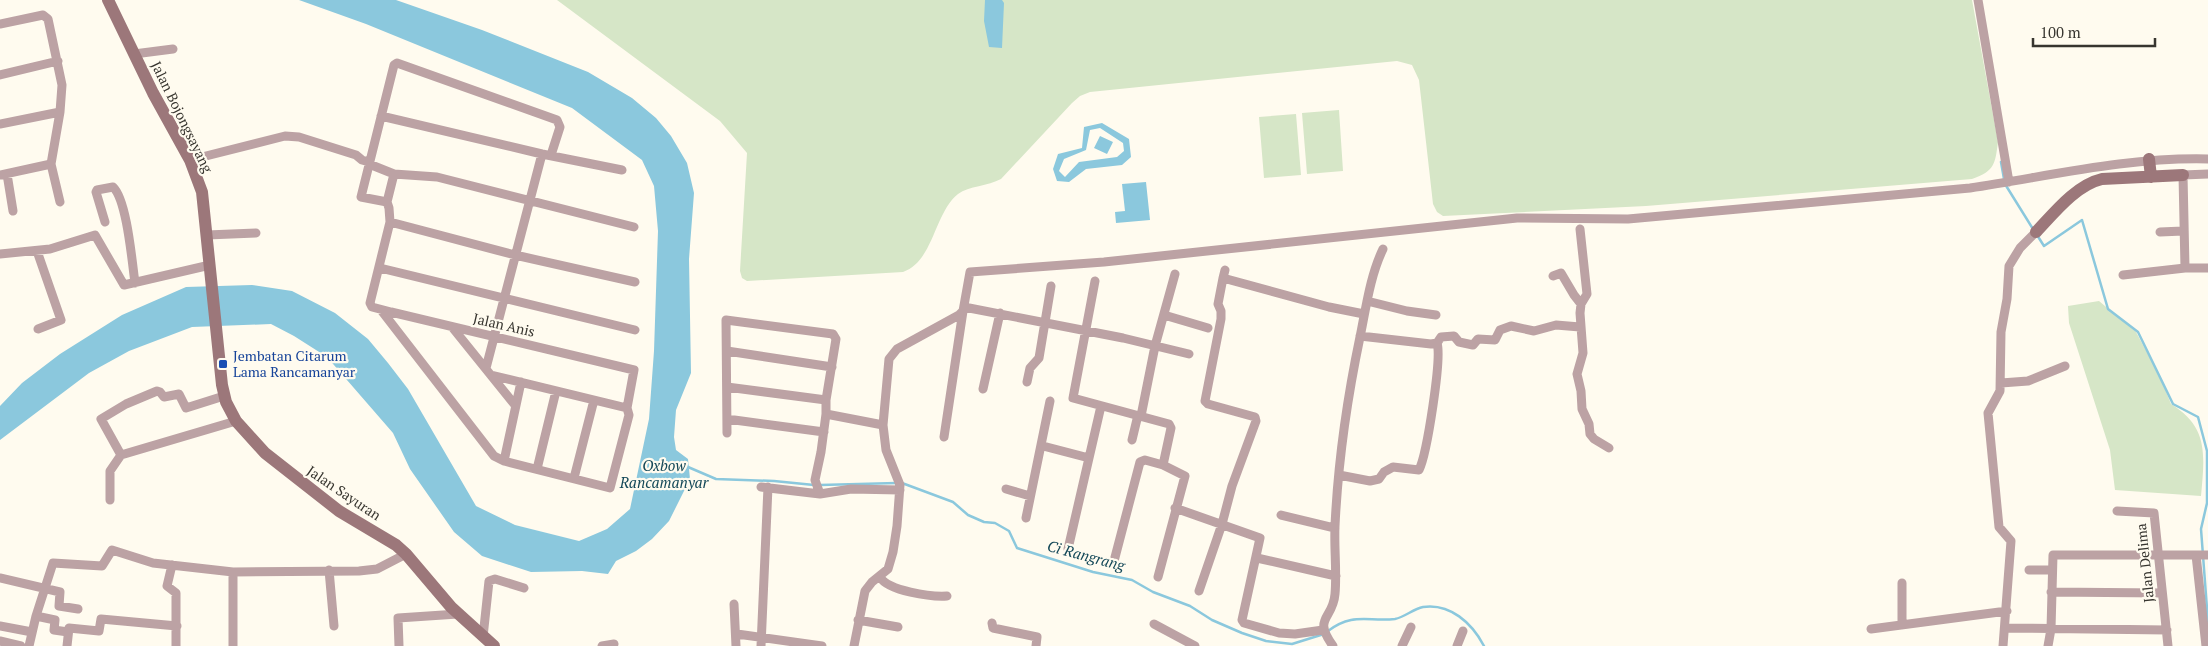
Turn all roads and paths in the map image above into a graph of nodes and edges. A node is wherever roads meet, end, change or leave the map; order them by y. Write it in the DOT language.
graph roads {
  1 [pos="108,0"];
  2 [pos="1978,0"];
  3 [pos="0,24"];
  4 [pos="173,48"];
  5 [pos="134,54"];
  6 [pos="58,61"];
  7 [pos="0,75"];
  8 [pos="60,112"];
  9 [pos="381,116"];
  10 [pos="0,124"];
  11 [pos="547,155"];
  12 [pos="2149,159"];
  13 [pos="2208,159"];
  14 [pos="190,160"];
  15 [pos="369,161"];
  16 [pos="51,164"];
  17 [pos="622,170"];
  18 [pos="394,174"];
  19 [pos="2208,174"];
  20 [pos="3,175"];
  21 [pos="2183,175"];
  22 [pos="2151,176"];
  23 [pos="2009,182"];
  24 [pos="529,201"];
  25 [pos="60,202"];
  26 [pos="387,202"];
  27 [pos="13,211"];
  28 [pos="105,222"];
  29 [pos="390,222"];
  30 [pos="634,227"];
  31 [pos="1580,229"];
  32 [pos="2183,231"];
  33 [pos="2036,232"];
  34 [pos="2160,232"];
  35 [pos="256,233"];
  36 [pos="207,235"];
  37 [pos="1383,249"];
  38 [pos="37,251"];
  39 [pos="0,254"];
  40 [pos="515,255"];
  41 [pos="211,267"];
  42 [pos="380,268"];
  43 [pos="2185,268"];
  44 [pos="2208,268"];
  45 [pos="1175,274"];
  46 [pos="2123,275"];
  47 [pos="1553,276"];
  48 [pos="1095,281"];
  49 [pos="635,282"];
  50 [pos="135,283"];
  51 [pos="1051,286"];
  52 [pos="504,297"];
  53 [pos="1367,301"];
  54 [pos="1581,304"];
  55 [pos="963,309"];
  56 [pos="381,310"];
  57 [pos="1000,313"];
  58 [pos="1364,314"];
  59 [pos="1164,315"];
  60 [pos="1436,315"];
  61 [pos="1045,322"];
  62 [pos="452,327"];
  63 [pos="1580,327"];
  64 [pos="1208,328"];
  65 [pos="38,329"];
  66 [pos="635,330"];
  67 [pos="1085,330"];
  68 [pos="494,336"];
  69 [pos="1360,336"];
  70 [pos="218,343"];
  71 [pos="1437,343"];
  72 [pos="1155,346"];
  73 [pos="727,351"];
  74 [pos="1189,354"];
  75 [pos="2065,366"];
  76 [pos="832,367"];
  77 [pos="488,372"];
  78 [pos="521,382"];
  79 [pos="1027,382"];
  80 [pos="2001,383"];
  81 [pos="727,387"];
  82 [pos="984,389"];
  83 [pos="556,391"];
  84 [pos="224,396"];
  85 [pos="594,400"];
  86 [pos="826,400"];
  87 [pos="1050,401"];
  88 [pos="515,405"];
  89 [pos="1101,406"];
  90 [pos="627,408"];
  91 [pos="826,414"];
  92 [pos="1140,415"];
  93 [pos="727,419"];
  94 [pos="236,421"];
  95 [pos="883,425"];
  96 [pos="824,432"];
  97 [pos="727,433"];
  98 [pos="944,437"];
  99 [pos="1132,440"];
  100 [pos="1043,446"];
  101 [pos="1610,448"];
  102 [pos="121,455"];
  103 [pos="1090,458"];
  104 [pos="504,461"];
  105 [pos="1163,465"];
  106 [pos="537,469"];
  107 [pos="1339,475"];
  108 [pos="574,478"];
  109 [pos="817,487"];
  110 [pos="900,488"];
  111 [pos="1006,489"];
  112 [pos="1030,496"];
  113 [pos="110,500"];
  114 [pos="1175,508"];
  115 [pos="2117,511"];
  116 [pos="1280,515"];
  117 [pos="1026,518"];
  118 [pos="1222,524"];
  119 [pos="1335,528"];
  120 [pos="1068,548"];
  121 [pos="406,554"];
  122 [pos="2158,555"];
  123 [pos="2202,555"];
  124 [pos="1257,558"];
  125 [pos="172,565"];
  126 [pos="1113,565"];
  127 [pos="328,570"];
  128 [pos="2029,570"];
  129 [pos="2051,570"];
  130 [pos="234,572"];
  131 [pos="1336,576"];
  132 [pos="880,577"];
  133 [pos="1158,577"];
  134 [pos="0,578"];
  135 [pos="1902,583"];
  136 [pos="524,588"];
  137 [pos="44,589"];
  138 [pos="1199,591"];
  139 [pos="2051,592"];
  140 [pos="2162,593"];
  141 [pos="947,596"];
  142 [pos="734,604"];
  143 [pos="78,609"];
  144 [pos="2007,611"];
  145 [pos="458,614"];
  146 [pos="36,616"];
  147 [pos="858,620"];
  148 [pos="992,623"];
  149 [pos="1154,624"];
  150 [pos="1902,625"];
  151 [pos="0,626"];
  152 [pos="177,626"];
  153 [pos="334,626"];
  154 [pos="898,627"];
  155 [pos="1411,627"];
  156 [pos="2005,628"];
  157 [pos="1871,629"];
  158 [pos="2050,629"];
  159 [pos="2167,630"];
  160 [pos="1463,631"];
  161 [pos="32,632"];
  162 [pos="68,632"];
  163 [pos="737,634"];
  164 [pos="483,637"];
  165 [pos="1328,637"];
  166 [pos="0,641"];
  167 [pos="761,642"];
  168 [pos="614,644"];
  169 [pos="796,644"];
  170 [pos="21,646"];
  171 [pos="29,646"];
  172 [pos="67,646"];
  173 [pos="176,646"];
  174 [pos="233,646"];
  175 [pos="399,646"];
  176 [pos="494,646"];
  177 [pos="602,646"];
  178 [pos="736,646"];
  179 [pos="822,646"];
  180 [pos="854,646"];
  181 [pos="1036,646"];
  182 [pos="1196,646"];
  183 [pos="1402,646"];
  184 [pos="1457,646"];
  185 [pos="2003,646"];
  186 [pos="2048,646"];
  187 [pos="2168,646"];
  188 [pos="2206,646"];
  1 -- 5 [label="street, Jalan Bojongsayang"];
  2 -- 23 [label="street"];
  3 -- 6 [label="street"];
  4 -- 5 [label="street"];
  5 -- 14 [label="street, Jalan Bojongsayang"];
  6 -- 7 [label="street"];
  6 -- 8 [label="street"];
  8 -- 10 [label="street"];
  8 -- 16 [label="street"];
  9 -- 11 [label="street"];
  9 -- 11 [label="street"];
  9 -- 15 [label="street"];
  11 -- 17 [label="street"];
  11 -- 24 [label="street"];
  12 -- 13 [label="street"];
  12 -- 22 [label="street"];
  12 -- 23 [label="street"];
  14 -- 15 [label="street"];
  14 -- 36 [label="street, Jalan Bojongsayang"];
  15 -- 18 [label="street"];
  15 -- 26 [label="street"];
  16 -- 20 [label="street"];
  16 -- 25 [label="street"];
  18 -- 24 [label="street"];
  18 -- 26 [label="street"];
  19 -- 21 [label="street"];
  20 -- 27 [label="street"];
  21 -- 22 [label="street"];
  21 -- 32 [label="street"];
  22 -- 33 [label="street"];
  23 -- 55 [label="street"];
  24 -- 30 [label="street"];
  24 -- 40 [label="street"];
  26 -- 29 [label="street"];
  28 -- 50 [label="street"];
  29 -- 40 [label="street"];
  29 -- 42 [label="street"];
  31 -- 54 [label="street"];
  32 -- 34 [label="street"];
  32 -- 43 [label="street"];
  33 -- 80 [label="street"];
  35 -- 36 [label="street"];
  36 -- 41 [label="street, Jalan Bojongsayang"];
  37 -- 53 [label="street"];
  38 -- 39 [label="street"];
  38 -- 50 [label="street"];
  38 -- 65 [label="street"];
  40 -- 49 [label="street"];
  40 -- 52 [label="street"];
  41 -- 50 [label="street"];
  41 -- 70 [label="street, Jalan Bojongsayang"];
  42 -- 52 [label="street"];
  42 -- 56 [label="street, Jalan Anis"];
  43 -- 44 [label="street"];
  43 -- 46 [label="street"];
  45 -- 59 [label="street"];
  47 -- 54 [label="street"];
  48 -- 67 [label="street"];
  51 -- 61 [label="street"];
  52 -- 66 [label="street"];
  52 -- 68 [label="street"];
  53 -- 58 [label="street"];
  53 -- 60 [label="street"];
  54 -- 63 [label="street"];
  55 -- 57 [label="street"];
  55 -- 95 [label="street"];
  55 -- 98 [label="street"];
  56 -- 62 [label="street, Jalan Anis"];
  56 -- 104 [label="street"];
  57 -- 61 [label="street"];
  57 -- 82 [label="street"];
  58 -- 69 [label="street"];
  58 -- 118 [label="street"];
  59 -- 64 [label="street"];
  59 -- 72 [label="street"];
  61 -- 67 [label="street"];
  61 -- 79 [label="street"];
  62 -- 68 [label="street, Jalan Anis"];
  62 -- 77 [label="street"];
  63 -- 71 [label="street"];
  63 -- 101 [label="street"];
  67 -- 72 [label="street"];
  67 -- 89 [label="street"];
  68 -- 77 [label="street"];
  68 -- 90 [label="street, Jalan Anis"];
  69 -- 71 [label="street"];
  69 -- 107 [label="street"];
  70 -- 84 [label="street, Jalan Sayuran"];
  71 -- 107 [label="street"];
  72 -- 74 [label="street"];
  72 -- 92 [label="street"];
  73 -- 76 [label="street"];
  73 -- 76 [label="street"];
  73 -- 81 [label="street"];
  75 -- 80 [label="street"];
  76 -- 86 [label="street"];
  77 -- 78 [label="street"];
  77 -- 88 [label="street"];
  78 -- 83 [label="street"];
  78 -- 88 [label="street"];
  80 -- 144 [label="street"];
  81 -- 86 [label="street"];
  81 -- 93 [label="street"];
  83 -- 85 [label="street"];
  83 -- 106 [label="street"];
  84 -- 94 [label="street, Jalan Sayuran"];
  84 -- 102 [label="street"];
  85 -- 90 [label="street"];
  85 -- 108 [label="street"];
  86 -- 91 [label="street"];
  87 -- 100 [label="street"];
  88 -- 104 [label="street"];
  89 -- 92 [label="street"];
  89 -- 103 [label="street"];
  90 -- 108 [label="street"];
  91 -- 95 [label="street"];
  91 -- 96 [label="street"];
  92 -- 99 [label="street"];
  92 -- 105 [label="street"];
  93 -- 96 [label="street"];
  93 -- 97 [label="street"];
  94 -- 102 [label="street"];
  94 -- 121 [label="street, Jalan Sayuran"];
  95 -- 110 [label="street"];
  96 -- 109 [label="street"];
  100 -- 103 [label="street"];
  100 -- 112 [label="street"];
  102 -- 113 [label="street"];
  103 -- 120 [label="street"];
  104 -- 106 [label="street"];
  105 -- 114 [label="street"];
  105 -- 126 [label="street"];
  106 -- 108 [label="street"];
  107 -- 119 [label="street"];
  109 -- 110 [label="street"];
  109 -- 167 [label="street"];
  110 -- 132 [label="street"];
  111 -- 112 [label="street"];
  112 -- 117 [label="street"];
  114 -- 118 [label="street"];
  114 -- 133 [label="street"];
  115 -- 122 [label="street, Jalan Delima"];
  116 -- 119 [label="street"];
  118 -- 124 [label="street"];
  118 -- 138 [label="street"];
  119 -- 131 [label="street"];
  121 -- 127 [label="street"];
  121 -- 145 [label="street, Jalan Sayuran"];
  122 -- 123 [label="street"];
  122 -- 129 [label="street"];
  122 -- 140 [label="street, Jalan Delima"];
  123 -- 188 [label="street"];
  124 -- 131 [label="street"];
  124 -- 165 [label="street"];
  125 -- 130 [label="street"];
  125 -- 137 [label="street"];
  125 -- 152 [label="street"];
  127 -- 130 [label="street"];
  127 -- 153 [label="street"];
  128 -- 129 [label="street"];
  129 -- 139 [label="street"];
  130 -- 174 [label="street"];
  131 -- 165 [label="street"];
  132 -- 141 [label="street"];
  132 -- 147 [label="street"];
  134 -- 137 [label="street"];
  135 -- 150 [label="street"];
  136 -- 164 [label="street"];
  137 -- 143 [label="street"];
  137 -- 146 [label="street"];
  139 -- 140 [label="street"];
  139 -- 158 [label="street"];
  140 -- 159 [label="street, Jalan Delima"];
  142 -- 163 [label="street"];
  144 -- 150 [label="street"];
  144 -- 156 [label="street"];
  145 -- 164 [label="street, Jalan Sayuran"];
  145 -- 175 [label="street"];
  146 -- 161 [label="street"];
  146 -- 162 [label="street"];
  147 -- 154 [label="street"];
  147 -- 180 [label="street"];
  148 -- 181 [label="street"];
  149 -- 182 [label="street"];
  150 -- 157 [label="street"];
  151 -- 161 [label="street"];
  152 -- 162 [label="street"];
  152 -- 173 [label="street"];
  155 -- 183 [label="street"];
  156 -- 158 [label="street"];
  156 -- 185 [label="street"];
  158 -- 159 [label="street"];
  158 -- 186 [label="street"];
  159 -- 187 [label="street, Jalan Delima"];
  160 -- 184 [label="street"];
  161 -- 171 [label="street"];
  162 -- 172 [label="street"];
  163 -- 167 [label="street"];
  163 -- 178 [label="street"];
  164 -- 176 [label="street, Jalan Sayuran"];
  166 -- 170 [label="street"];
  167 -- 169 [label="street"];
  168 -- 177 [label="street"];
  169 -- 179 [label="street"];
}
